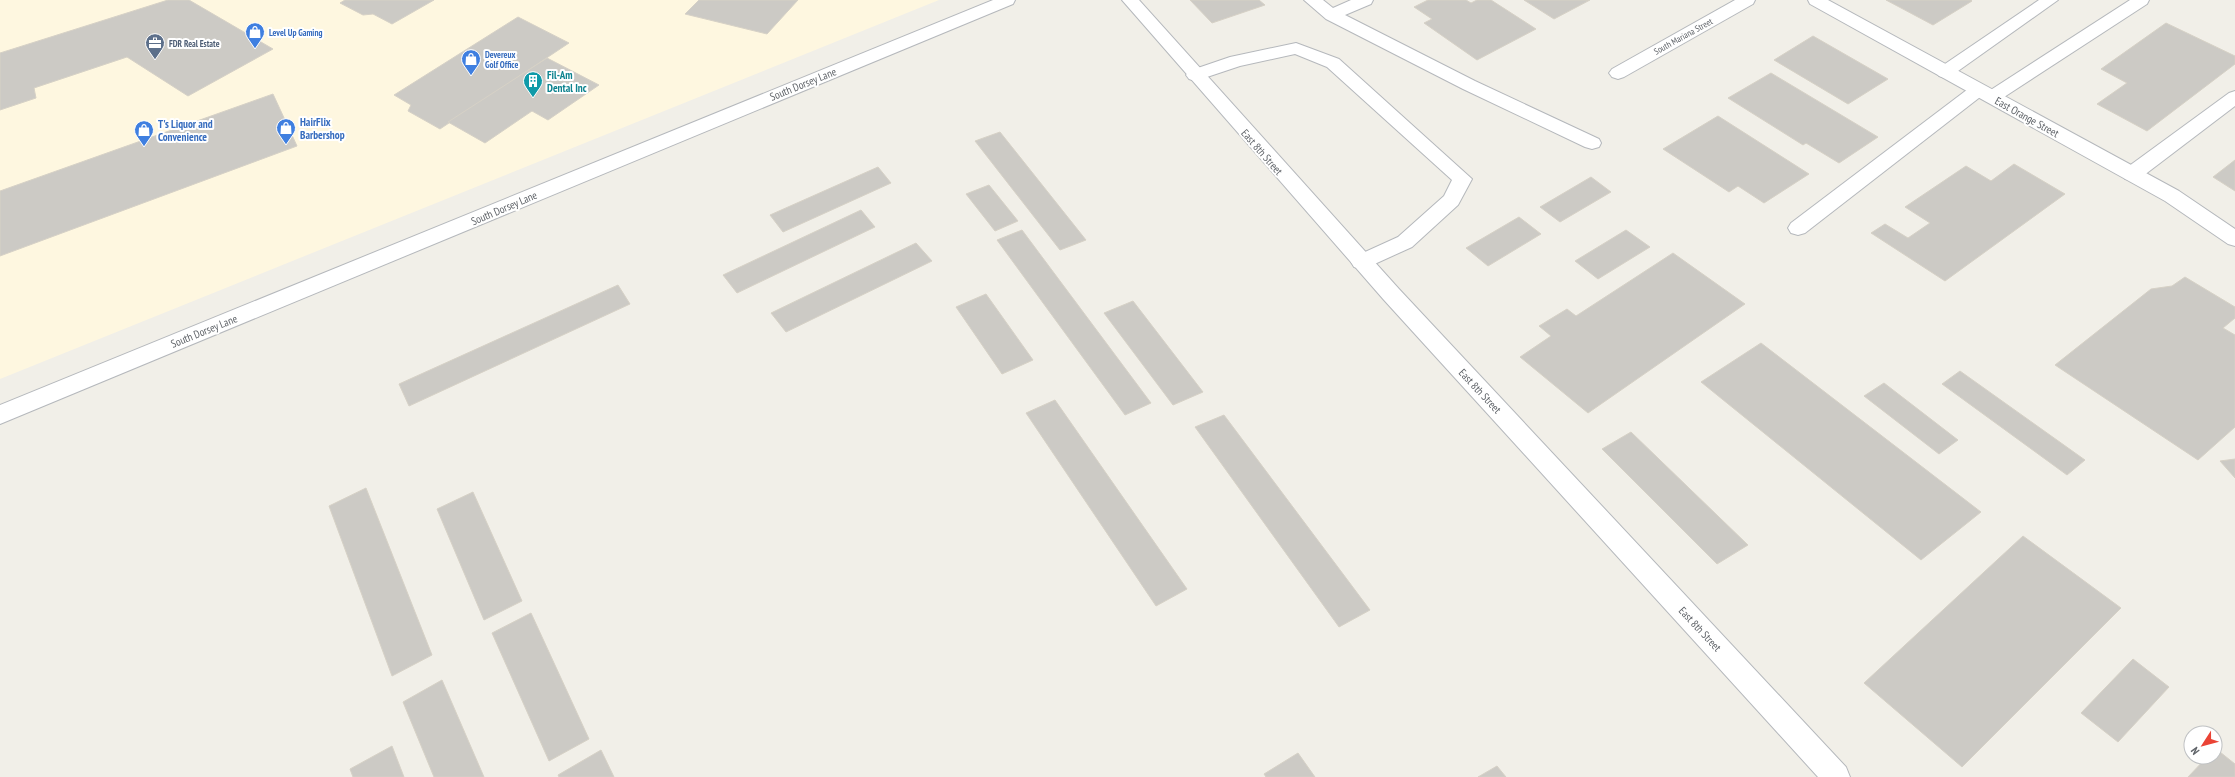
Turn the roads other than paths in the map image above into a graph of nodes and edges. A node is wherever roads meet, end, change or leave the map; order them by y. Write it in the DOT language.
graph roads {
  1 [pos="1007,0"];
  2 [pos="1130,0"];
  3 [pos="1312,0"];
  4 [pos="1364,0"];
  5 [pos="1747,0"];
  6 [pos="1816,0"];
  7 [pos="2050,0"];
  8 [pos="2141,0"];
  9 [pos="1332,15"];
  10 [pos="1945,72"];
  11 [pos="1618,73"];
  12 [pos="1195,75"];
  13 [pos="1985,93"];
  14 [pos="2235,97"];
  15 [pos="1592,143"];
  16 [pos="2132,174"];
  17 [pos="1798,228"];
  18 [pos="2235,239"];
  19 [pos="1361,262"];
  20 [pos="0,415"];
  21 [pos="1836,777"];
  1 -- 20 [label="street, South Dorsey Lane"];
  2 -- 12 [label="street, East 8th Street"];
  3 -- 9 [label="street"];
  4 -- 9 [label="street"];
  5 -- 11 [label="street, South Mariana Street"];
  6 -- 10 [label="street, East Orange Street"];
  7 -- 10 [label="street"];
  8 -- 13 [label="street"];
  9 -- 15 [label="street"];
  10 -- 13 [label="street, East Orange Street"];
  12 -- 19 [label="street, East 8th Street"];
  12 -- 19 [label="street"];
  13 -- 16 [label="street, East Orange Street"];
  13 -- 17 [label="street"];
  14 -- 16 [label="street"];
  16 -- 18 [label="street, East Orange Street"];
  19 -- 21 [label="street, East 8th Street"];
}
